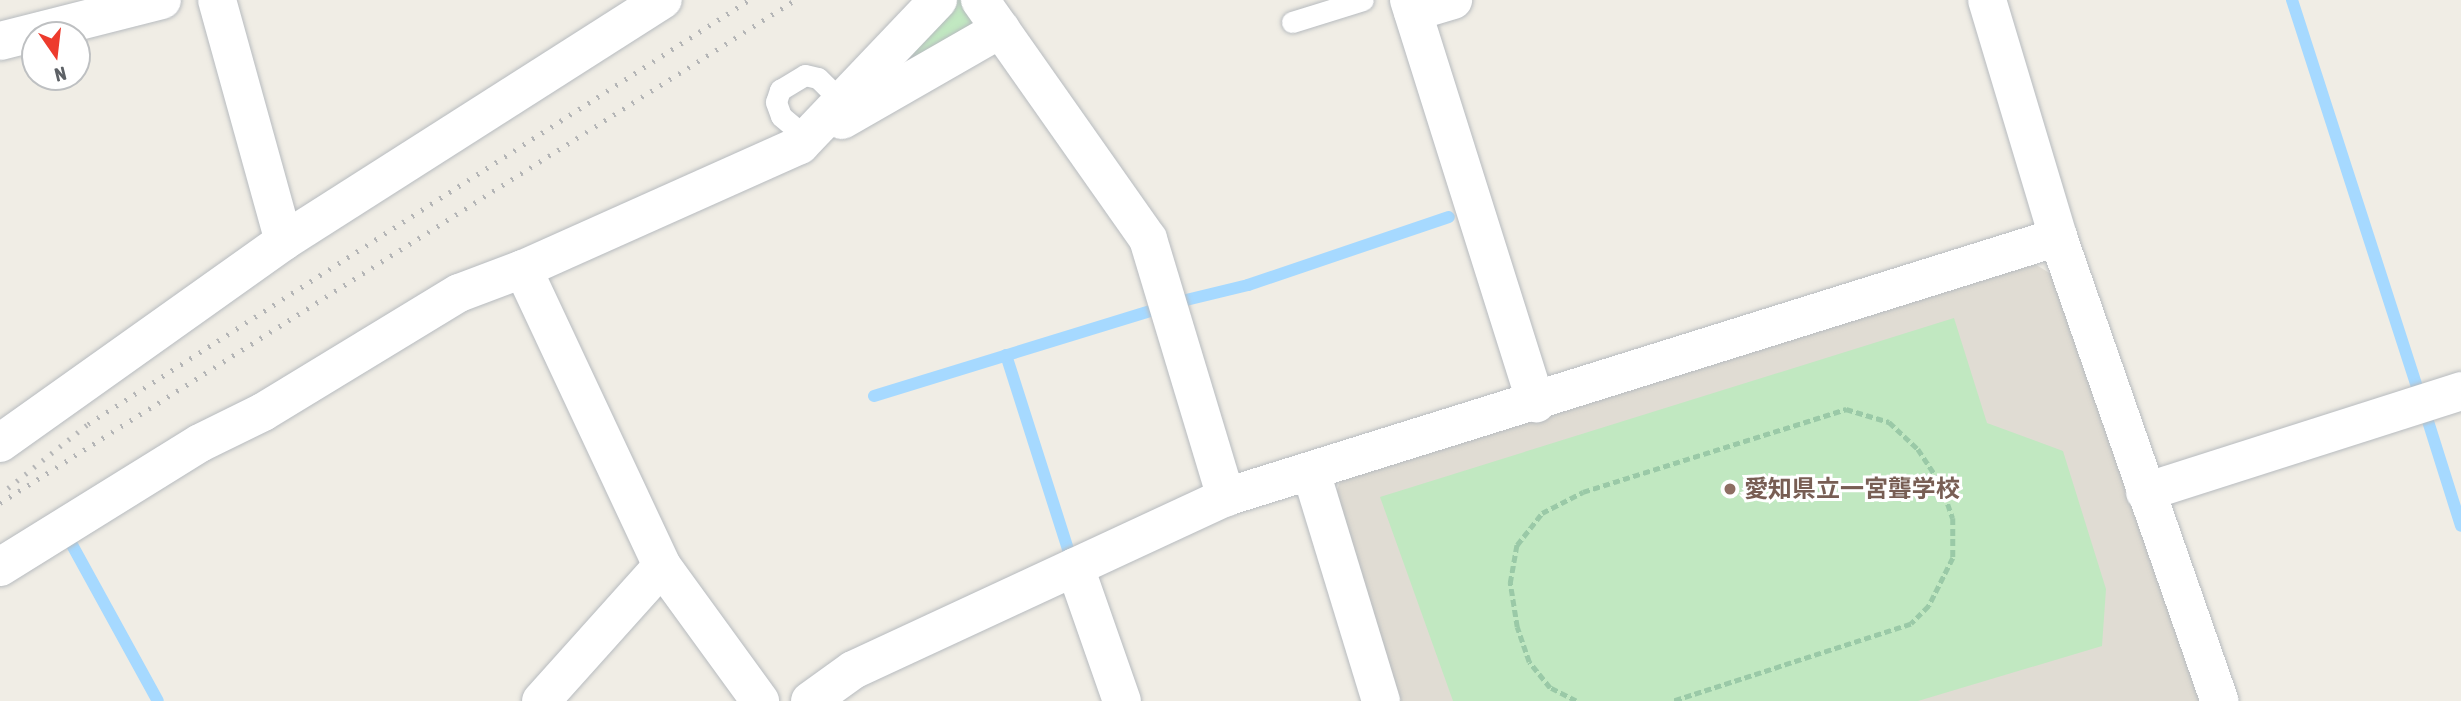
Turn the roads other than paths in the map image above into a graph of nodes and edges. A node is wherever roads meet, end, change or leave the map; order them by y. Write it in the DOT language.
graph roads {
  1 [pos="162,0"];
  2 [pos="217,0"];
  3 [pos="663,0"];
  4 [pos="938,0"];
  5 [pos="1363,0"];
  6 [pos="1453,0"];
  7 [pos="1987,0"];
  8 [pos="1411,6"];
  9 [pos="991,14"];
  10 [pos="1292,22"];
  11 [pos="0,41"];
  12 [pos="842,102"];
  13 [pos="804,141"];
  14 [pos="2058,237"];
  15 [pos="284,241"];
  16 [pos="523,269"];
  17 [pos="2461,391"];
  18 [pos="1535,403"];
  19 [pos="0,443"];
  20 [pos="1311,472"];
  21 [pos="2145,492"];
  22 [pos="1226,497"];
  23 [pos="662,566"];
  24 [pos="0,567"];
  25 [pos="1074,567"];
  26 [pos="541,701"];
  27 [pos="760,701"];
  28 [pos="810,701"];
  29 [pos="1122,701"];
  30 [pos="1381,701"];
  31 [pos="2220,701"];
  1 -- 11 [label="street"];
  2 -- 15 [label="street"];
  3 -- 15 [label="street"];
  4 -- 12 [label="street"];
  5 -- 10 [label="lane"];
  6 -- 8 [label="street"];
  7 -- 14 [label="street"];
  8 -- 18 [label="street"];
  9 -- 13 [label="street"];
  9 -- 22 [label="street"];
  12 -- 13 [label="street"];
  12 -- 13 [label="lane"];
  13 -- 16 [label="street"];
  14 -- 18 [label="street"];
  14 -- 21 [label="street"];
  15 -- 19 [label="street"];
  16 -- 23 [label="street"];
  16 -- 24 [label="street"];
  17 -- 21 [label="street"];
  18 -- 20 [label="street"];
  20 -- 22 [label="street"];
  20 -- 30 [label="street"];
  21 -- 31 [label="street"];
  22 -- 25 [label="street"];
  23 -- 26 [label="street"];
  23 -- 27 [label="street"];
  25 -- 28 [label="street"];
  25 -- 29 [label="street"];
}
